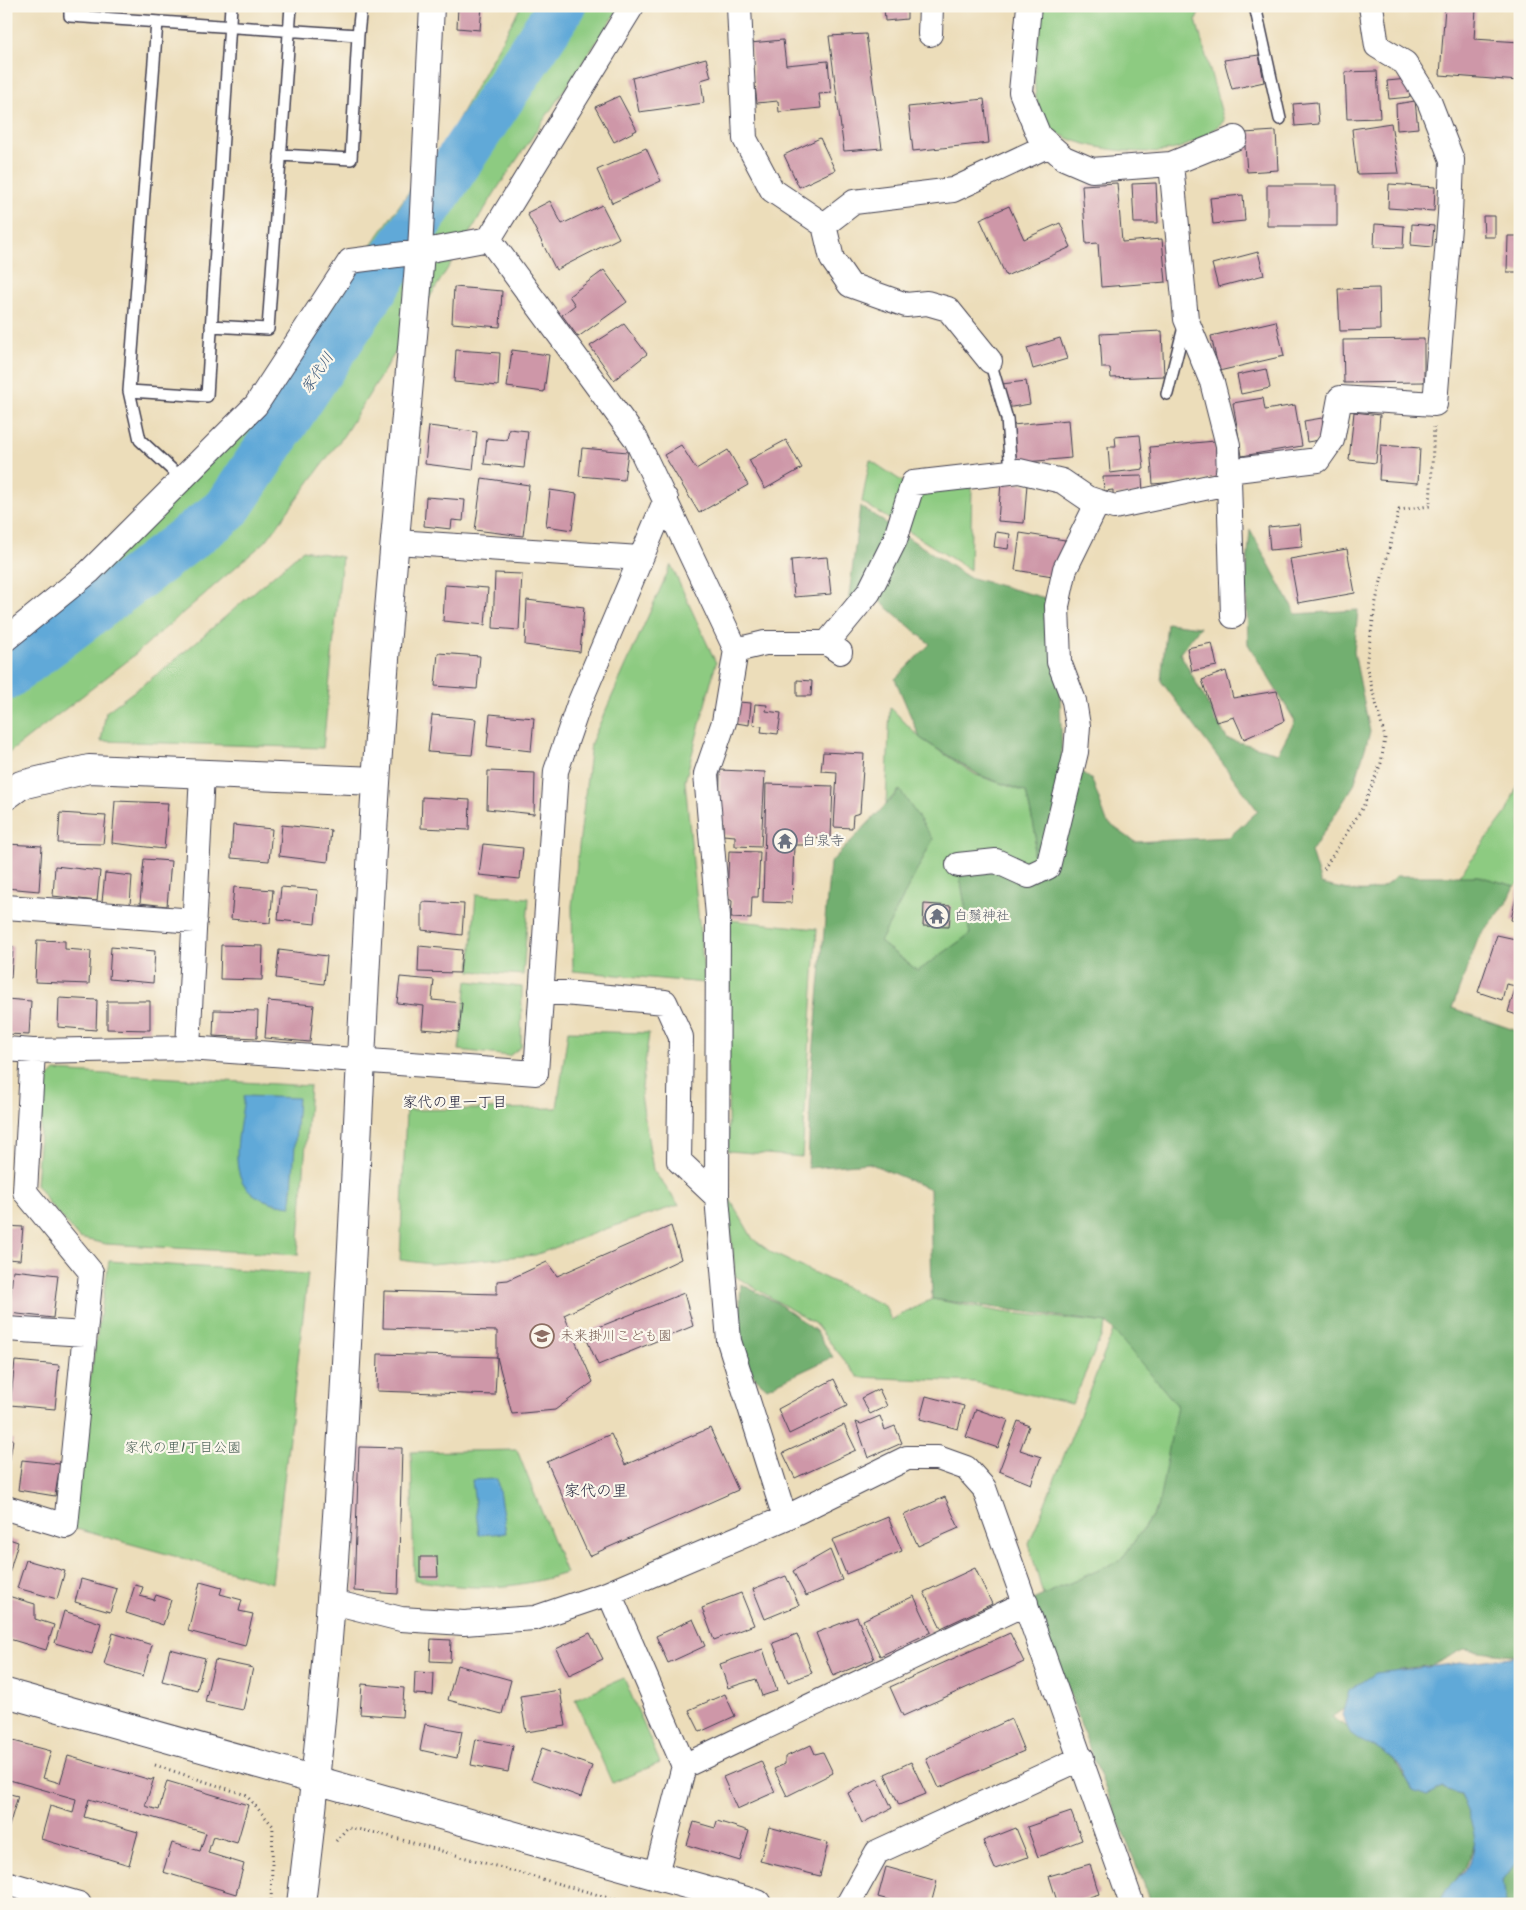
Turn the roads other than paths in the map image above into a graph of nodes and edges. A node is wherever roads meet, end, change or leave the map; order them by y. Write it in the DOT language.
graph roads {
  1 [pos="70,6"];
  2 [pos="231,6"];
  3 [pos="291,6"];
  4 [pos="361,6"];
  5 [pos="432,6"];
  6 [pos="632,6"];
  7 [pos="739,6"];
  8 [pos="931,6"];
  9 [pos="1029,6"];
  10 [pos="1255,6"];
  11 [pos="1371,6"];
  12 [pos="156,22"];
  13 [pos="230,25"];
  14 [pos="289,30"];
  15 [pos="930,34"];
  16 [pos="358,35"];
  17 [pos="1280,119"];
  18 [pos="1234,138"];
  19 [pos="1049,145"];
  20 [pos="280,155"];
  21 [pos="1171,164"];
  22 [pos="824,225"];
  23 [pos="489,239"];
  24 [pos="420,252"];
  25 [pos="1186,319"];
  26 [pos="211,326"];
  27 [pos="990,361"];
  28 [pos="129,391"];
  29 [pos="1167,394"];
  30 [pos="1011,472"];
  31 [pos="1228,477"];
  32 [pos="183,480"];
  33 [pos="666,499"];
  34 [pos="1098,502"];
  35 [pos="396,542"];
  36 [pos="640,558"];
  37 [pos="1233,616"];
  38 [pos="6,638"];
  39 [pos="736,650"];
  40 [pos="202,774"];
  41 [pos="376,781"];
  42 [pos="6,796"];
  43 [pos="958,865"];
  44 [pos="6,906"];
  45 [pos="194,921"];
  46 [pos="541,992"];
  47 [pos="6,1048"];
  48 [pos="188,1048"];
  49 [pos="33,1051"];
  50 [pos="362,1062"];
  51 [pos="16,1192"];
  52 [pos="717,1197"];
  53 [pos="6,1329"];
  54 [pos="85,1334"];
  55 [pos="6,1508"];
  56 [pos="785,1518"];
  57 [pos="609,1593"];
  58 [pos="333,1602"];
  59 [pos="1026,1603"];
  60 [pos="6,1693"];
  61 [pos="1082,1758"];
  62 [pos="684,1766"];
  63 [pos="317,1780"];
  64 [pos="656,1874"];
  65 [pos="6,1883"];
  66 [pos="79,1904"];
  67 [pos="301,1904"];
  68 [pos="757,1904"];
  69 [pos="848,1904"];
  70 [pos="1132,1904"];
  1 -- 12 [label="lane"];
  2 -- 13 [label="lane"];
  3 -- 14 [label="lane"];
  4 -- 16 [label="lane"];
  5 -- 24 [label="street"];
  6 -- 23 [label="street"];
  7 -- 22 [label="street"];
  8 -- 15 [label="street"];
  9 -- 19 [label="street"];
  10 -- 17 [label="lane"];
  11 -- 31 [label="street"];
  12 -- 13 [label="lane"];
  12 -- 28 [label="lane"];
  13 -- 14 [label="lane"];
  13 -- 26 [label="lane"];
  14 -- 16 [label="lane"];
  14 -- 20 [label="lane"];
  16 -- 20 [label="lane"];
  18 -- 21 [label="street"];
  19 -- 21 [label="street"];
  19 -- 22 [label="street"];
  20 -- 26 [label="lane"];
  21 -- 25 [label="street"];
  22 -- 27 [label="street"];
  23 -- 24 [label="street"];
  23 -- 33 [label="street"];
  24 -- 32 [label="street"];
  24 -- 35 [label="street"];
  25 -- 29 [label="lane"];
  25 -- 31 [label="street"];
  26 -- 28 [label="lane"];
  27 -- 30 [label="lane"];
  28 -- 32 [label="lane"];
  30 -- 34 [label="street"];
  30 -- 39 [label="street"];
  31 -- 34 [label="street"];
  31 -- 37 [label="street"];
  32 -- 38 [label="street"];
  33 -- 36 [label="street"];
  33 -- 39 [label="street"];
  34 -- 43 [label="street"];
  35 -- 36 [label="street"];
  35 -- 41 [label="street"];
  36 -- 46 [label="street"];
  39 -- 52 [label="street"];
  40 -- 41 [label="street"];
  40 -- 42 [label="street"];
  40 -- 45 [label="street"];
  41 -- 50 [label="street"];
  44 -- 45 [label="street"];
  45 -- 48 [label="street"];
  46 -- 50 [label="street"];
  46 -- 52 [label="street"];
  47 -- 49 [label="street"];
  48 -- 49 [label="street"];
  48 -- 50 [label="street"];
  49 -- 51 [label="street"];
  50 -- 58 [label="street"];
  51 -- 54 [label="street"];
  52 -- 56 [label="street"];
  53 -- 54 [label="street"];
  54 -- 55 [label="street"];
  56 -- 57 [label="street"];
  56 -- 59 [label="street"];
  57 -- 58 [label="street"];
  57 -- 62 [label="street"];
  58 -- 63 [label="street"];
  59 -- 61 [label="street"];
  59 -- 62 [label="street"];
  60 -- 63 [label="street"];
  61 -- 69 [label="street"];
  61 -- 70 [label="street"];
  62 -- 64 [label="street"];
  63 -- 64 [label="street"];
  63 -- 67 [label="street"];
  64 -- 68 [label="street"];
  65 -- 66 [label="street"];
}
